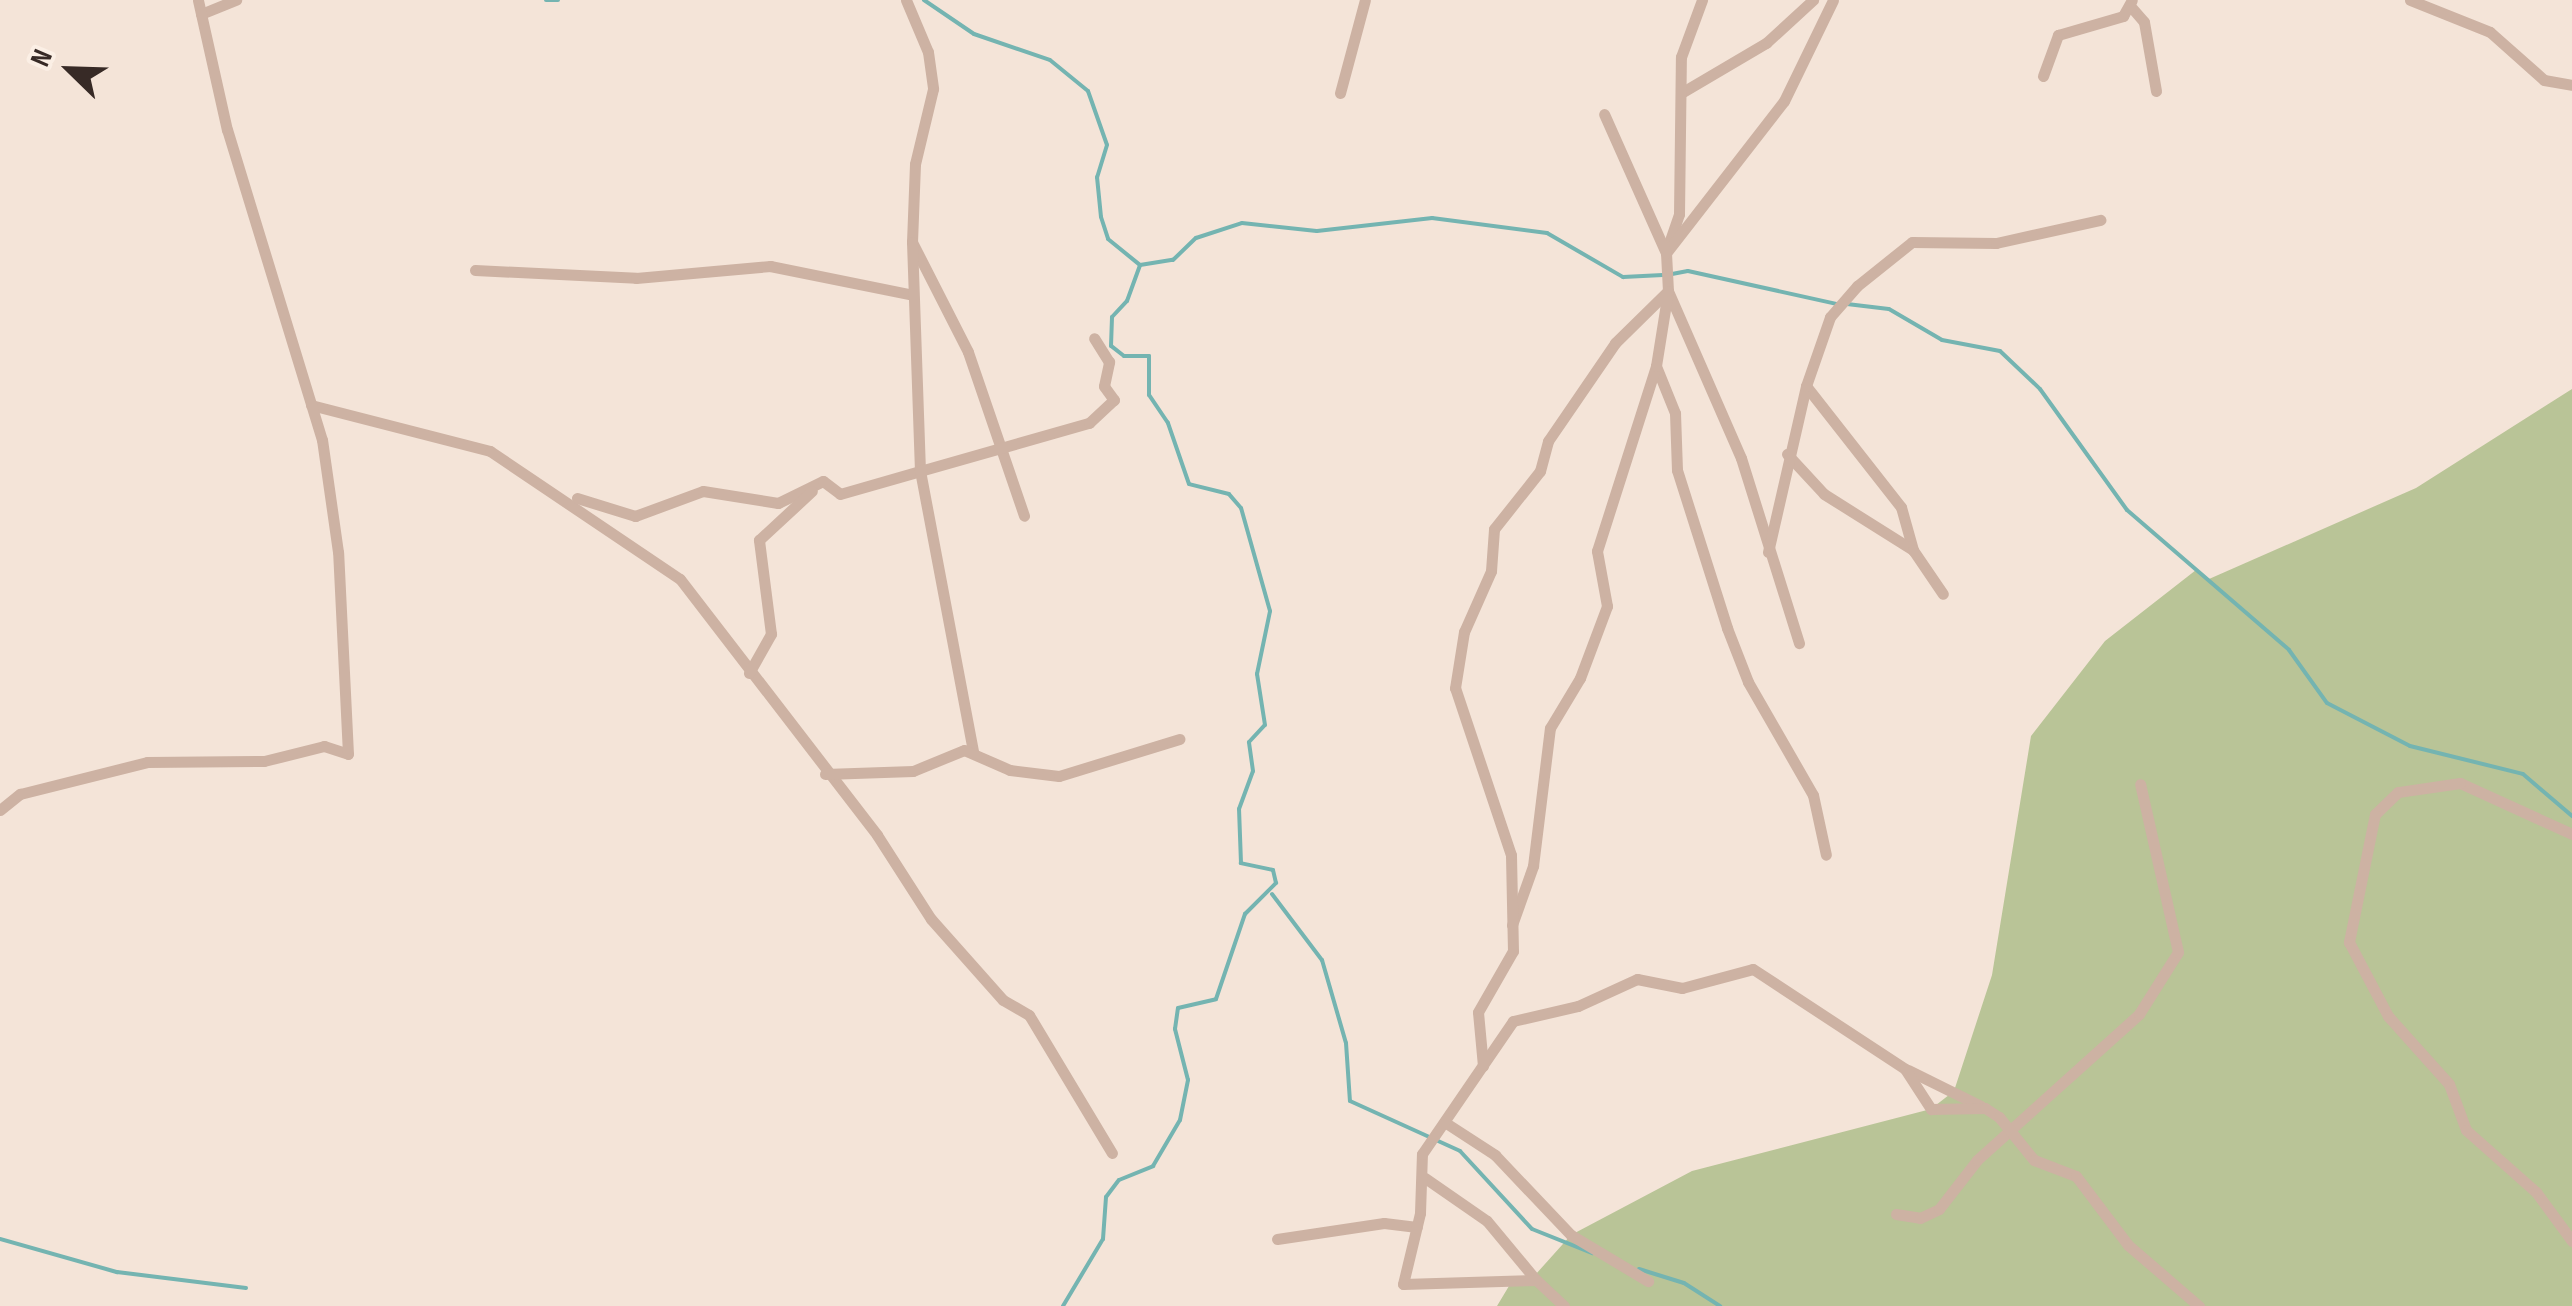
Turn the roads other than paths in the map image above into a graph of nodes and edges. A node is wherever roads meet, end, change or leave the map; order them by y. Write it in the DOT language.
graph roads {
  1 [pos="198,0"];
  2 [pos="236,0"];
  3 [pos="906,0"];
  4 [pos="1365,0"];
  5 [pos="1702,0"];
  6 [pos="1813,0"];
  7 [pos="1832,0"];
  8 [pos="2410,0"];
  9 [pos="2132,4"];
  10 [pos="201,14"];
  11 [pos="2043,76"];
  12 [pos="2572,85"];
  13 [pos="1340,92"];
  14 [pos="2156,92"];
  15 [pos="1680,93"];
  16 [pos="1604,114"];
  17 [pos="2100,220"];
  18 [pos="912,242"];
  19 [pos="1666,252"];
  20 [pos="475,270"];
  21 [pos="1668,291"];
  22 [pos="909,294"];
  23 [pos="1094,338"];
  24 [pos="1656,366"];
  25 [pos="1806,386"];
  26 [pos="311,405"];
  27 [pos="1002,446"];
  28 [pos="1788,454"];
  29 [pos="920,471"];
  30 [pos="823,481"];
  31 [pos="564,494"];
  32 [pos="1024,516"];
  33 [pos="1913,550"];
  34 [pos="1768,552"];
  35 [pos="1943,594"];
  36 [pos="1798,643"];
  37 [pos="749,673"];
  38 [pos="1179,739"];
  39 [pos="973,751"];
  40 [pos="825,774"];
  41 [pos="2140,784"];
  42 [pos="0,810"];
  43 [pos="2572,834"];
  44 [pos="1826,855"];
  45 [pos="1512,926"];
  46 [pos="1483,1066"];
  47 [pos="1904,1069"];
  48 [pos="1985,1108"];
  49 [pos="1446,1124"];
  50 [pos="2012,1130"];
  51 [pos="1112,1153"];
  52 [pos="1426,1178"];
  53 [pos="1896,1214"];
  54 [pos="1417,1226"];
  55 [pos="1277,1238"];
  56 [pos="2572,1241"];
  57 [pos="1536,1280"];
  58 [pos="1648,1281"];
  59 [pos="1564,1306"];
  60 [pos="2200,1306"];
  1 -- 10 [label="street"];
  2 -- 10 [label="street"];
  3 -- 18 [label="street"];
  4 -- 13 [label="street"];
  5 -- 15 [label="street"];
  6 -- 15 [label="street"];
  7 -- 19 [label="street"];
  8 -- 12 [label="street"];
  9 -- 11 [label="street"];
  9 -- 14 [label="street"];
  10 -- 26 [label="street"];
  15 -- 19 [label="street"];
  16 -- 19 [label="street"];
  17 -- 25 [label="street"];
  18 -- 22 [label="street"];
  18 -- 27 [label="street"];
  19 -- 21 [label="street"];
  20 -- 22 [label="street"];
  21 -- 24 [label="street"];
  21 -- 34 [label="street"];
  21 -- 45 [label="street"];
  22 -- 29 [label="street"];
  23 -- 27 [label="street"];
  24 -- 44 [label="street"];
  24 -- 45 [label="street"];
  25 -- 28 [label="street"];
  25 -- 33 [label="street"];
  26 -- 31 [label="street"];
  26 -- 42 [label="street"];
  27 -- 29 [label="street"];
  27 -- 32 [label="street"];
  28 -- 33 [label="street"];
  28 -- 34 [label="street"];
  29 -- 30 [label="street"];
  29 -- 39 [label="street"];
  30 -- 31 [label="street"];
  30 -- 37 [label="street"];
  31 -- 37 [label="street"];
  33 -- 35 [label="street"];
  34 -- 36 [label="street"];
  37 -- 40 [label="street"];
  38 -- 39 [label="street"];
  39 -- 40 [label="street"];
  40 -- 51 [label="street"];
  41 -- 50 [label="street"];
  43 -- 56 [label="street"];
  45 -- 46 [label="street"];
  46 -- 47 [label="street"];
  46 -- 49 [label="street"];
  47 -- 48 [label="street"];
  47 -- 48 [label="street"];
  48 -- 50 [label="street"];
  49 -- 52 [label="street"];
  49 -- 58 [label="street"];
  50 -- 53 [label="street"];
  50 -- 60 [label="street"];
  52 -- 54 [label="street"];
  52 -- 57 [label="street"];
  54 -- 55 [label="street"];
  54 -- 57 [label="street"];
  57 -- 59 [label="street"];
}
